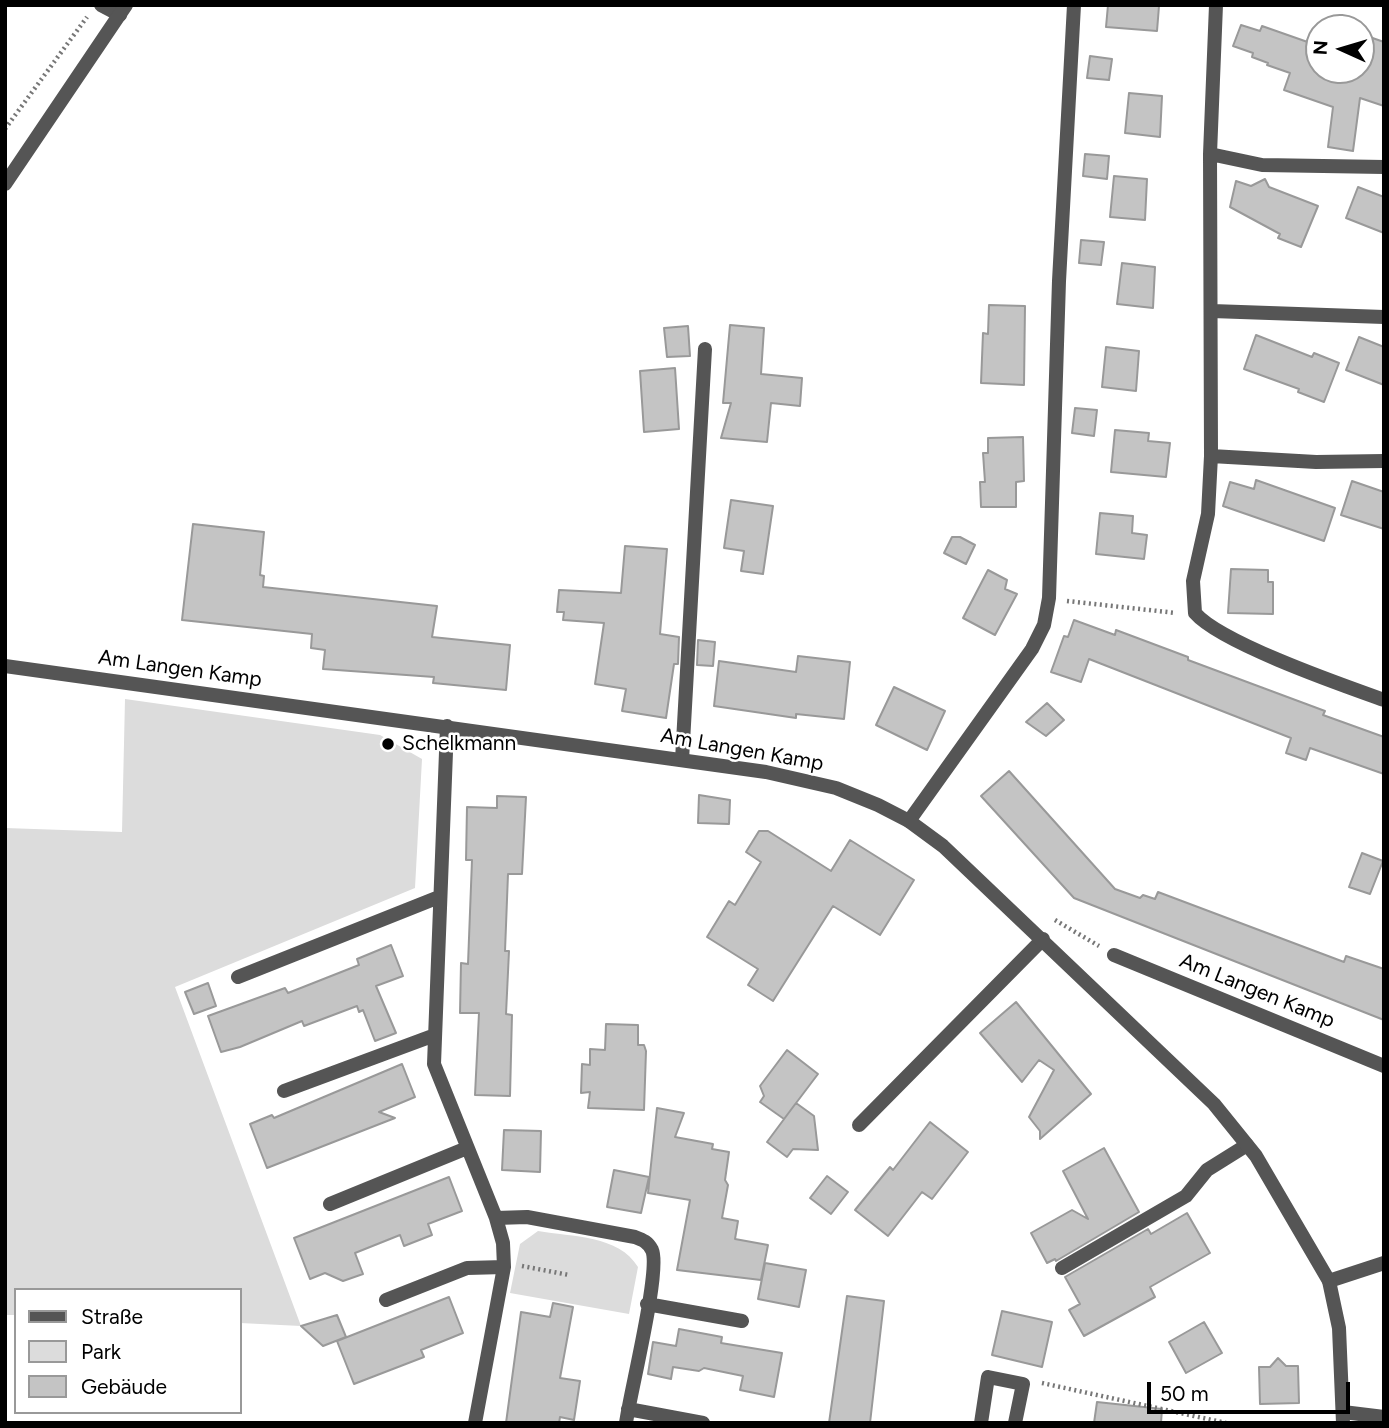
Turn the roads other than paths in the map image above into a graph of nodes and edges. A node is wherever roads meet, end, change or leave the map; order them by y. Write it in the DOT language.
graph roads {
  1 [pos="101,5"];
  2 [pos="1074,5"];
  3 [pos="1216,5"];
  4 [pos="123,10"];
  5 [pos="1210,154"];
  6 [pos="1384,166"];
  7 [pos="5,184"];
  8 [pos="1212,311"];
  9 [pos="1384,317"];
  10 [pos="705,349"];
  11 [pos="1211,456"];
  12 [pos="1384,461"];
  13 [pos="5,666"];
  14 [pos="1384,700"];
  15 [pos="447,726"];
  16 [pos="682,760"];
  17 [pos="909,821"];
  18 [pos="439,897"];
  19 [pos="1043,939"];
  20 [pos="1114,955"];
  21 [pos="238,977"];
  22 [pos="435,1035"];
  23 [pos="1384,1066"];
  24 [pos="284,1091"];
  25 [pos="859,1125"];
  26 [pos="1247,1145"];
  27 [pos="467,1148"];
  28 [pos="330,1204"];
  29 [pos="496,1218"];
  30 [pos="1384,1263"];
  31 [pos="504,1267"];
  32 [pos="1062,1268"];
  33 [pos="1329,1281"];
  34 [pos="386,1300"];
  35 [pos="647,1304"];
  36 [pos="742,1321"];
  37 [pos="627,1416"];
  38 [pos="1343,1417"];
  39 [pos="1384,1417"];
  40 [pos="475,1423"];
  41 [pos="703,1423"];
  42 [pos="981,1423"];
  43 [pos="1015,1423"];
  1 -- 4 [label="street"];
  2 -- 17 [label="street"];
  3 -- 5 [label="street"];
  4 -- 7 [label="street"];
  5 -- 6 [label="street"];
  5 -- 8 [label="street"];
  8 -- 9 [label="street"];
  8 -- 11 [label="street"];
  10 -- 16 [label="street"];
  11 -- 12 [label="street"];
  11 -- 14 [label="street"];
  13 -- 15 [label="street, Am Langen Kamp"];
  15 -- 16 [label="street, Am Langen Kamp"];
  15 -- 18 [label="street"];
  16 -- 17 [label="street, Am Langen Kamp"];
  17 -- 19 [label="street, Am Langen Kamp"];
  18 -- 21 [label="street"];
  18 -- 22 [label="street"];
  19 -- 25 [label="street"];
  19 -- 26 [label="street, Am Langen Kamp"];
  20 -- 23 [label="street, Am Langen Kamp"];
  22 -- 24 [label="street"];
  22 -- 27 [label="street"];
  26 -- 32 [label="street"];
  26 -- 33 [label="street, Am Langen Kamp"];
  27 -- 28 [label="street"];
  27 -- 29 [label="street"];
  29 -- 31 [label="street"];
  29 -- 35 [label="street"];
  30 -- 33 [label="street"];
  31 -- 34 [label="street"];
  31 -- 40 [label="street"];
  33 -- 38 [label="street, Am Langen Kamp"];
  35 -- 36 [label="street"];
  35 -- 37 [label="street"];
  37 -- 41 [label="street"];
  38 -- 39 [label="street"];
  42 -- 43 [label="street"];
}
